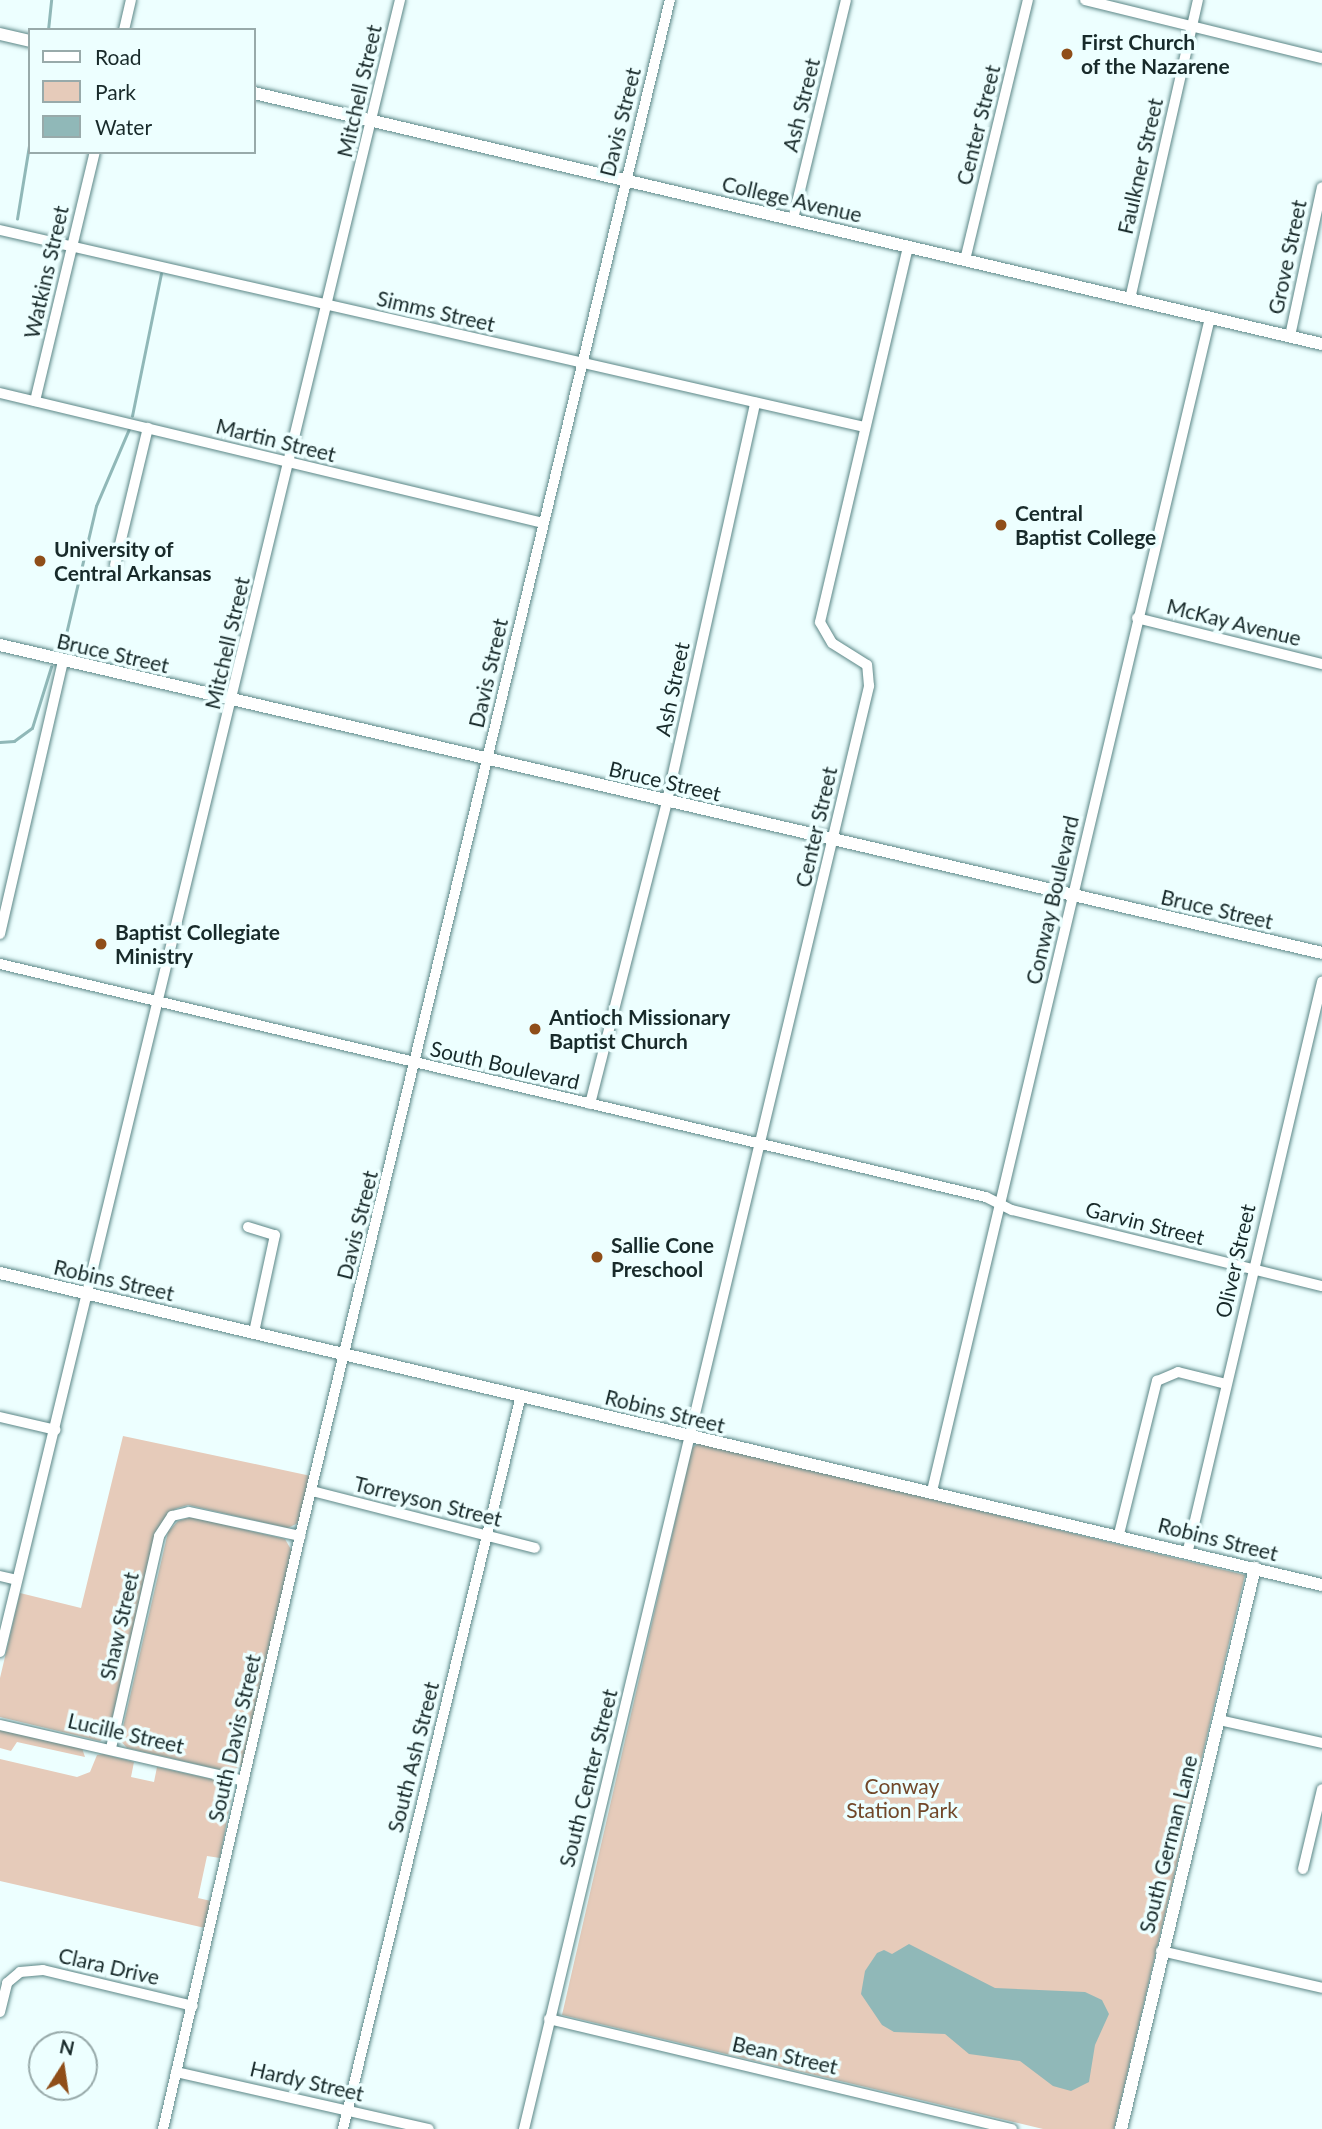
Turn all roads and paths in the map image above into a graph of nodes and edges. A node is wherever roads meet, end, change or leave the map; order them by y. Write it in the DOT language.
graph roads {
  1 [pos="131,0"];
  2 [pos="400,0"];
  3 [pos="670,0"];
  4 [pos="846,0"];
  5 [pos="1028,0"];
  6 [pos="1085,0"];
  7 [pos="1198,0"];
  8 [pos="1192,26"];
  9 [pos="124,28"];
  10 [pos="0,34"];
  11 [pos="28,41"];
  12 [pos="1322,58"];
  13 [pos="256,93"];
  14 [pos="372,119"];
  15 [pos="95,154"];
  16 [pos="626,179"];
  17 [pos="1322,187"];
  18 [pos="793,219"];
  19 [pos="0,230"];
  20 [pos="908,246"];
  21 [pos="71,249"];
  22 [pos="965,260"];
  23 [pos="1130,299"];
  24 [pos="327,306"];
  25 [pos="1210,318"];
  26 [pos="1290,336"];
  27 [pos="1322,344"];
  28 [pos="582,364"];
  29 [pos="0,393"];
  30 [pos="35,401"];
  31 [pos="755,403"];
  32 [pos="864,427"];
  33 [pos="148,428"];
  34 [pos="289,463"];
  35 [pos="543,523"];
  36 [pos="115,565"];
  37 [pos="1137,618"];
  38 [pos="0,645"];
  39 [pos="63,662"];
  40 [pos="1322,664"];
  41 [pos="233,701"];
  42 [pos="488,760"];
  43 [pos="667,802"];
  44 [pos="832,840"];
  45 [pos="1074,896"];
  46 [pos="0,934"];
  47 [pos="1322,953"];
  48 [pos="0,964"];
  49 [pos="1322,982"];
  50 [pos="159,1002"];
  51 [pos="415,1065"];
  52 [pos="590,1104"];
  53 [pos="759,1144"];
  54 [pos="1000,1204"];
  55 [pos="248,1227"];
  56 [pos="1252,1269"];
  57 [pos="0,1273"];
  58 [pos="1322,1286"];
  59 [pos="86,1293"];
  60 [pos="254,1332"];
  61 [pos="345,1355"];
  62 [pos="1226,1384"];
  63 [pos="521,1395"];
  64 [pos="0,1417"];
  65 [pos="56,1430"];
  66 [pos="691,1437"];
  67 [pos="312,1491"];
  68 [pos="932,1491"];
  69 [pos="1119,1534"];
  70 [pos="300,1536"];
  71 [pos="487,1536"];
  72 [pos="535,1548"];
  73 [pos="1188,1550"];
  74 [pos="1255,1568"];
  75 [pos="0,1576"];
  76 [pos="17,1580"];
  77 [pos="1322,1585"];
  78 [pos="0,1652"];
  79 [pos="1219,1720"];
  80 [pos="0,1725"];
  81 [pos="1322,1743"];
  82 [pos="111,1748"];
  83 [pos="244,1781"];
  84 [pos="1322,1789"];
  85 [pos="1303,1869"];
  86 [pos="1161,1951"];
  87 [pos="1322,1988"];
  88 [pos="193,2006"];
  89 [pos="0,2012"];
  90 [pos="549,2019"];
  91 [pos="176,2072"];
  92 [pos="348,2110"];
  93 [pos="163,2129"];
  94 [pos="343,2129"];
  95 [pos="429,2129"];
  96 [pos="524,2129"];
  97 [pos="1012,2129"];
  98 [pos="1121,2129"];
  1 -- 9 [label="street"];
  2 -- 14 [label="street, Mitchell Street"];
  3 -- 16 [label="street, Davis Street"];
  4 -- 18 [label="street, Ash Street"];
  5 -- 22 [label="street, Center Street"];
  6 -- 8 [label="street"];
  7 -- 8 [label="street, Faulkner Street"];
  8 -- 12 [label="street"];
  8 -- 23 [label="street, Faulkner Street"];
  10 -- 11 [label="street"];
  13 -- 14 [label="street, College Avenue"];
  14 -- 16 [label="street, College Avenue"];
  14 -- 24 [label="street, Mitchell Street"];
  15 -- 21 [label="street, Watkins Street"];
  16 -- 18 [label="street, College Avenue"];
  16 -- 28 [label="street, Davis Street"];
  17 -- 26 [label="street, Grove Street"];
  18 -- 20 [label="street, College Avenue"];
  19 -- 21 [label="street, Simms Street"];
  20 -- 22 [label="street, College Avenue"];
  20 -- 32 [label="street, Center Street"];
  21 -- 24 [label="street, Simms Street"];
  21 -- 30 [label="street, Watkins Street"];
  22 -- 23 [label="street, College Avenue"];
  23 -- 25 [label="street, College Avenue"];
  24 -- 28 [label="street, Simms Street"];
  24 -- 34 [label="street, Mitchell Street"];
  25 -- 26 [label="street, College Avenue"];
  25 -- 37 [label="street, Conway Boulevard"];
  26 -- 27 [label="street, College Avenue"];
  28 -- 31 [label="street, Simms Street"];
  28 -- 35 [label="street, Davis Street"];
  29 -- 30 [label="street, Martin Street"];
  30 -- 33 [label="street, Martin Street"];
  31 -- 32 [label="street, Simms Street"];
  31 -- 43 [label="street, Ash Street"];
  32 -- 44 [label="street, Center Street"];
  33 -- 34 [label="street, Martin Street"];
  33 -- 36 [label="street"];
  34 -- 35 [label="street, Martin Street"];
  34 -- 41 [label="street, Mitchell Street"];
  35 -- 42 [label="street, Davis Street"];
  37 -- 40 [label="street, McKay Avenue"];
  37 -- 45 [label="street, Conway Boulevard"];
  38 -- 39 [label="street, Bruce Street"];
  39 -- 41 [label="street, Bruce Street"];
  39 -- 46 [label="street"];
  41 -- 42 [label="street, Bruce Street"];
  41 -- 50 [label="street, Mitchell Street"];
  42 -- 43 [label="street, Bruce Street"];
  42 -- 51 [label="street, Davis Street"];
  43 -- 44 [label="street, Bruce Street"];
  43 -- 52 [label="street, Ash Street"];
  44 -- 45 [label="street, Bruce Street"];
  44 -- 53 [label="street, Center Street"];
  45 -- 47 [label="street, Bruce Street"];
  45 -- 54 [label="street, Conway Boulevard"];
  48 -- 50 [label="street, South Boulevard"];
  49 -- 56 [label="street, Oliver Street"];
  50 -- 51 [label="street, South Boulevard"];
  50 -- 59 [label="street, Mitchell Street"];
  51 -- 52 [label="street, South Boulevard"];
  51 -- 61 [label="street, Davis Street"];
  52 -- 53 [label="street, South Boulevard"];
  53 -- 54 [label="street, South Boulevard"];
  53 -- 66 [label="street, Center Street"];
  54 -- 56 [label="street, Garvin Street"];
  54 -- 68 [label="street, Conway Boulevard"];
  55 -- 60 [label="street"];
  56 -- 58 [label="street, Garvin Street"];
  56 -- 62 [label="street, Oliver Street"];
  57 -- 59 [label="street, Robins Street"];
  59 -- 60 [label="street, Robins Street"];
  59 -- 65 [label="street, Mitchell Street"];
  60 -- 61 [label="street, Robins Street"];
  61 -- 63 [label="street, Robins Street"];
  61 -- 67 [label="street, South Davis Street"];
  62 -- 69 [label="street"];
  62 -- 73 [label="street, Oliver Street"];
  63 -- 66 [label="street, Robins Street"];
  63 -- 71 [label="street, South Ash Street"];
  64 -- 65 [label="street"];
  65 -- 76 [label="street, Mitchell Street"];
  66 -- 68 [label="street, Robins Street"];
  66 -- 90 [label="street, South Center Street"];
  67 -- 70 [label="street, South Davis Street"];
  67 -- 71 [label="street, Torreyson Street"];
  68 -- 69 [label="street, Robins Street"];
  69 -- 73 [label="street, Robins Street"];
  70 -- 82 [label="street, Shaw Street"];
  70 -- 83 [label="street, South Davis Street"];
  71 -- 72 [label="street, Torreyson Street"];
  71 -- 92 [label="street, South Ash Street"];
  73 -- 74 [label="street, Robins Street"];
  74 -- 77 [label="street, Robins Street"];
  74 -- 79 [label="street, South German Lane"];
  75 -- 76 [label="street"];
  76 -- 78 [label="street, Mitchell Street"];
  79 -- 81 [label="street"];
  79 -- 86 [label="street, South German Lane"];
  80 -- 82 [label="street, Lucille Street"];
  82 -- 83 [label="street, Lucille Street"];
  83 -- 88 [label="street, South Davis Street"];
  84 -- 85 [label="street"];
  86 -- 87 [label="street"];
  86 -- 98 [label="street, South German Lane"];
  88 -- 89 [label="street, Clara Drive"];
  88 -- 91 [label="street, South Davis Street"];
  90 -- 96 [label="street, South Center Street"];
  90 -- 97 [label="street, Bean Street"];
  91 -- 92 [label="street, Hardy Street"];
  91 -- 93 [label="street, South Davis Street"];
  92 -- 94 [label="street, South Ash Street"];
  92 -- 95 [label="street, Hardy Street"];
}
